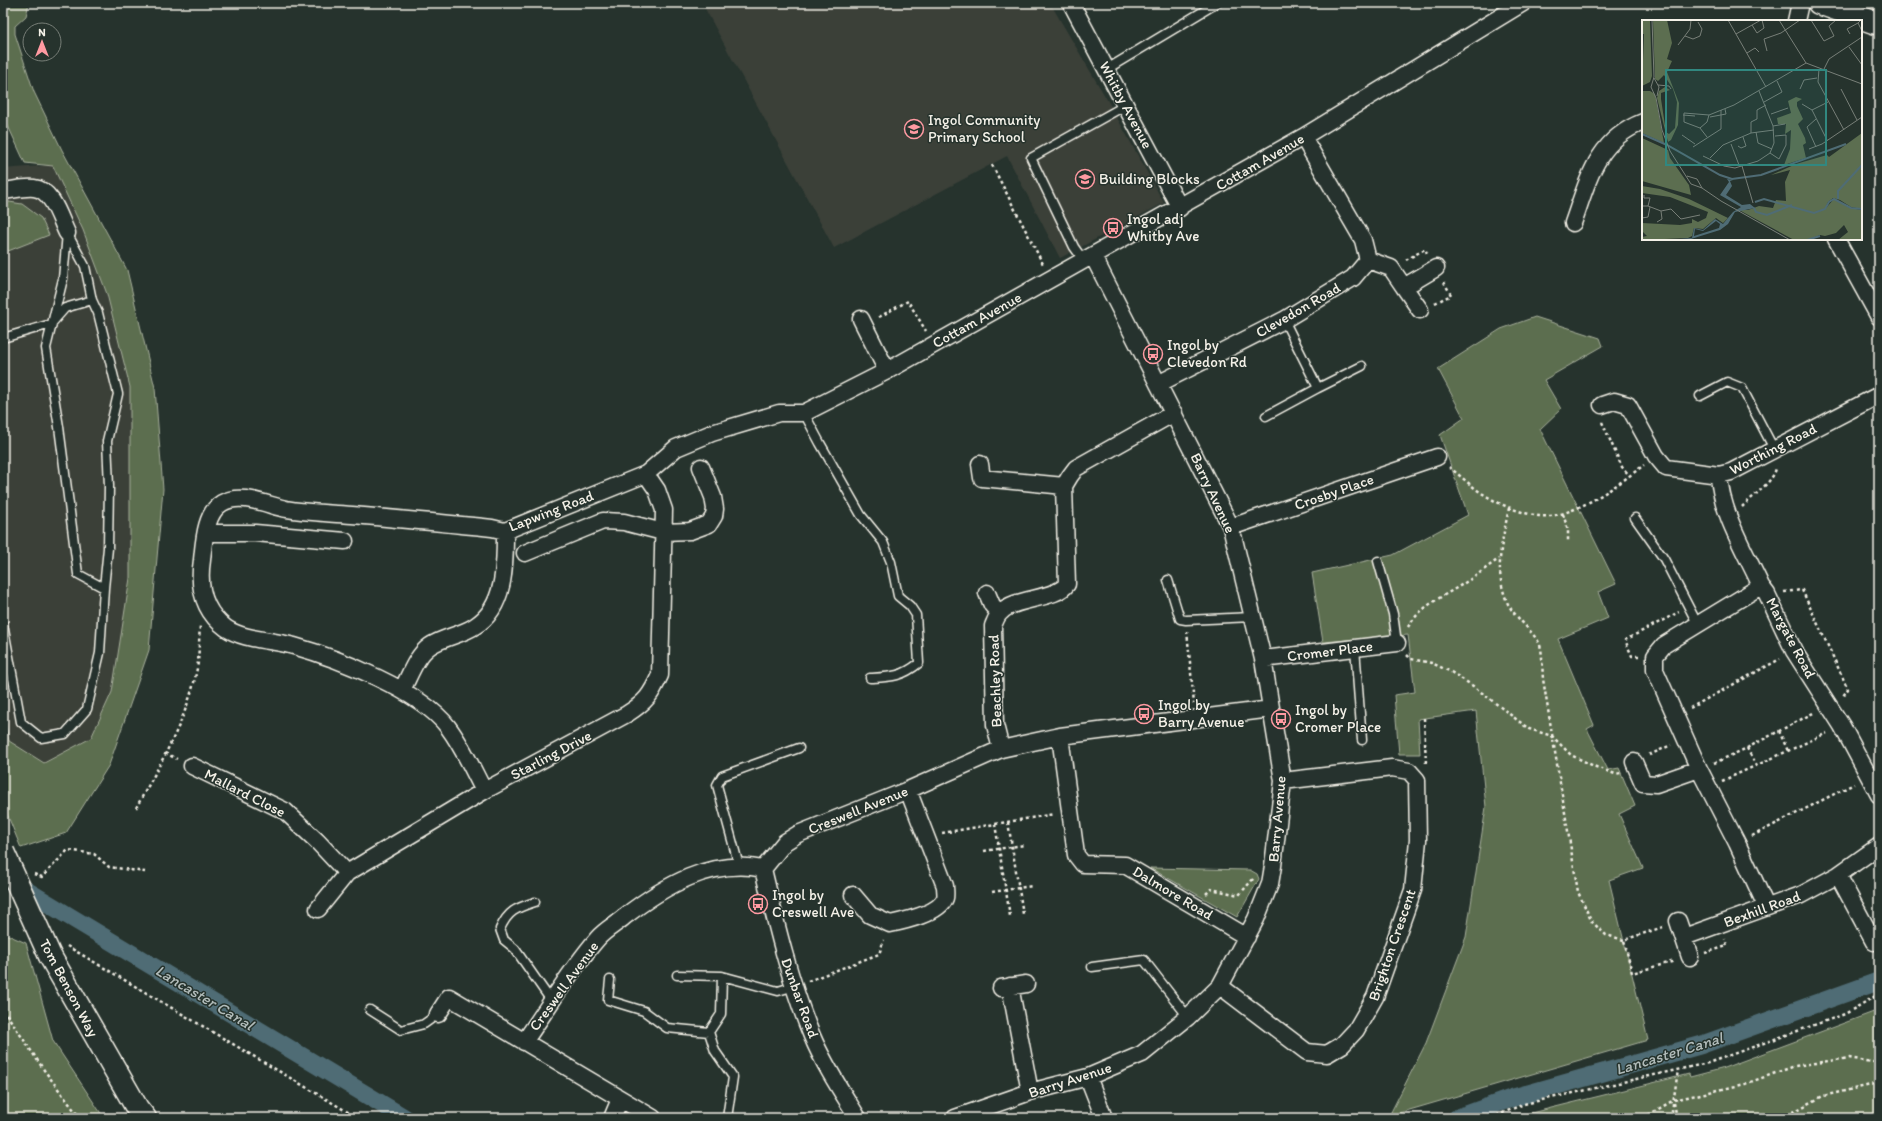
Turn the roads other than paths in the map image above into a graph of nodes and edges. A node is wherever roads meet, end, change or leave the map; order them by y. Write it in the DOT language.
graph roads {
  1 [pos="1071,3"];
  2 [pos="1217,3"];
  3 [pos="1523,3"];
  4 [pos="1800,3"];
  5 [pos="1819,3"];
  6 [pos="1852,8"];
  7 [pos="1796,20"];
  8 [pos="1879,24"];
  9 [pos="1107,69"];
  10 [pos="1126,105"];
  11 [pos="1642,122"];
  12 [pos="1303,137"];
  13 [pos="3,191"];
  14 [pos="1180,208"];
  15 [pos="1573,223"];
  16 [pos="67,233"];
  17 [pos="1837,240"];
  18 [pos="1088,259"];
  19 [pos="1368,260"];
  20 [pos="1436,268"];
  21 [pos="1404,288"];
  22 [pos="92,300"];
  23 [pos="1420,310"];
  24 [pos="1879,318"];
  25 [pos="1284,320"];
  26 [pos="863,322"];
  27 [pos="51,324"];
  28 [pos="3,338"];
  29 [pos="1362,366"];
  30 [pos="887,371"];
  31 [pos="1158,384"];
  32 [pos="1318,388"];
  33 [pos="1879,395"];
  34 [pos="1700,396"];
  35 [pos="1602,405"];
  36 [pos="804,413"];
  37 [pos="1174,413"];
  38 [pos="1266,416"];
  39 [pos="1774,449"];
  40 [pos="1437,457"];
  41 [pos="980,464"];
  42 [pos="701,467"];
  43 [pos="646,474"];
  44 [pos="1719,475"];
  45 [pos="1064,486"];
  46 [pos="1635,518"];
  47 [pos="1231,527"];
  48 [pos="505,531"];
  49 [pos="664,532"];
  50 [pos="206,533"];
  51 [pos="345,541"];
  52 [pos="525,553"];
  53 [pos="1378,561"];
  54 [pos="1168,580"];
  55 [pos="104,588"];
  56 [pos="1764,590"];
  57 [pos="987,593"];
  58 [pos="999,613"];
  59 [pos="1253,617"];
  60 [pos="3,624"];
  61 [pos="1698,625"];
  62 [pos="1397,643"];
  63 [pos="1355,648"];
  64 [pos="1263,659"];
  65 [pos="870,678"];
  66 [pos="402,690"];
  67 [pos="1271,709"];
  68 [pos="1060,736"];
  69 [pos="1362,740"];
  70 [pos="799,748"];
  71 [pos="1001,749"];
  72 [pos="192,766"];
  73 [pos="1636,768"];
  74 [pos="1699,770"];
  75 [pos="1283,781"];
  76 [pos="908,790"];
  77 [pos="484,791"];
  78 [pos="1879,795"];
  79 [pos="1879,846"];
  80 [pos="3,852"];
  81 [pos="739,866"];
  82 [pos="763,869"];
  83 [pos="348,873"];
  84 [pos="1838,875"];
  85 [pos="853,895"];
  86 [pos="535,902"];
  87 [pos="1766,906"];
  88 [pos="318,909"];
  89 [pos="1678,921"];
  90 [pos="1247,937"];
  91 [pos="1684,937"];
  92 [pos="1874,942"];
  93 [pos="1690,957"];
  94 [pos="1092,967"];
  95 [pos="677,975"];
  96 [pos="722,976"];
  97 [pos="610,980"];
  98 [pos="1026,984"];
  99 [pos="795,986"];
  100 [pos="1220,986"];
  101 [pos="552,1002"];
  102 [pos="370,1010"];
  103 [pos="438,1014"];
  104 [pos="1188,1017"];
  105 [pos="709,1032"];
  106 [pos="524,1042"];
  107 [pos="1088,1077"];
  108 [pos="1030,1092"];
  109 [pos="620,1099"];
  110 [pos="145,1118"];
  111 [pos="612,1118"];
  112 [pos="653,1118"];
  113 [pos="727,1118"];
  114 [pos="858,1118"];
  115 [pos="954,1118"];
  116 [pos="1104,1118"];
  1 -- 9 [label="street, Whitby Avenue"];
  2 -- 9 [label="lane"];
  3 -- 12 [label="street, Cottam Avenue"];
  4 -- 7 [label="street"];
  5 -- 6 [label="main road"];
  6 -- 8 [label="main road"];
  9 -- 10 [label="street, Whitby Avenue"];
  10 -- 14 [label="street, Whitby Avenue"];
  10 -- 18 [label="lane"];
  11 -- 15 [label="street"];
  12 -- 14 [label="street, Cottam Avenue"];
  12 -- 19 [label="street"];
  13 -- 16 [label="street"];
  14 -- 18 [label="street, Cottam Avenue"];
  16 -- 22 [label="lane"];
  16 -- 27 [label="lane"];
  17 -- 24 [label="street"];
  18 -- 30 [label="street, Cottam Avenue"];
  18 -- 31 [label="street, Barry Avenue"];
  19 -- 21 [label="street"];
  19 -- 25 [label="street, Clevedon Road"];
  20 -- 21 [label="street"];
  21 -- 23 [label="street"];
  22 -- 27 [label="lane"];
  22 -- 55 [label="lane"];
  25 -- 31 [label="street, Clevedon Road"];
  25 -- 32 [label="lane"];
  26 -- 30 [label="street"];
  27 -- 28 [label="lane"];
  27 -- 55 [label="lane"];
  29 -- 32 [label="lane"];
  30 -- 36 [label="street, Cottam Avenue"];
  31 -- 37 [label="street, Barry Avenue"];
  32 -- 38 [label="lane"];
  33 -- 39 [label="street, Worthing Road"];
  34 -- 39 [label="lane"];
  35 -- 44 [label="street, Worthing Road"];
  36 -- 43 [label="street, Lapwing Road"];
  36 -- 65 [label="lane"];
  37 -- 45 [label="street"];
  37 -- 47 [label="street, Barry Avenue"];
  39 -- 44 [label="street, Worthing Road"];
  40 -- 47 [label="street, Crosby Place"];
  41 -- 45 [label="street"];
  42 -- 49 [label="street"];
  43 -- 48 [label="street, Lapwing Road"];
  43 -- 49 [label="street, Starling Drive"];
  44 -- 56 [label="street, Margate Road"];
  45 -- 58 [label="street, Beachley Road"];
  46 -- 61 [label="lane"];
  47 -- 59 [label="street, Barry Avenue"];
  48 -- 50 [label="street, Lapwing Road"];
  48 -- 66 [label="street"];
  49 -- 52 [label="street"];
  49 -- 77 [label="street, Starling Drive"];
  50 -- 51 [label="street"];
  50 -- 66 [label="street, Lapwing Road"];
  53 -- 62 [label="lane"];
  54 -- 59 [label="lane"];
  55 -- 60 [label="lane"];
  56 -- 61 [label="street"];
  56 -- 78 [label="street, Margate Road"];
  57 -- 58 [label="street, Beachley Road"];
  58 -- 71 [label="street, Beachley Road"];
  59 -- 64 [label="street, Barry Avenue"];
  61 -- 74 [label="street"];
  62 -- 63 [label="street, Cromer Place"];
  63 -- 64 [label="street, Cromer Place"];
  63 -- 69 [label="lane"];
  64 -- 67 [label="street, Barry Avenue"];
  66 -- 77 [label="street, Lapwing Road"];
  67 -- 68 [label="street, Creswell Avenue"];
  67 -- 75 [label="street, Barry Avenue"];
  68 -- 71 [label="street, Creswell Avenue"];
  68 -- 90 [label="street, Dalmore Road"];
  70 -- 81 [label="lane"];
  71 -- 76 [label="street, Creswell Avenue"];
  72 -- 83 [label="street, Mallard Close"];
  73 -- 74 [label="street"];
  74 -- 87 [label="street"];
  75 -- 90 [label="street, Barry Avenue"];
  75 -- 100 [label="street, Brighton Crescent"];
  76 -- 82 [label="street, Creswell Avenue"];
  76 -- 85 [label="street"];
  77 -- 83 [label="street, Starling Drive"];
  79 -- 84 [label="street, Bexhill Road"];
  80 -- 110 [label="main road, Tom Benson Way, bridge"];
  81 -- 82 [label="street, Creswell Avenue"];
  81 -- 101 [label="street, Creswell Avenue"];
  82 -- 99 [label="street, Dunbar Road"];
  83 -- 88 [label="street, Starling Drive"];
  84 -- 87 [label="street, Bexhill Road"];
  84 -- 92 [label="street"];
  86 -- 101 [label="lane"];
  87 -- 91 [label="street, Bexhill Road"];
  89 -- 91 [label="street"];
  90 -- 100 [label="street, Barry Avenue"];
  91 -- 93 [label="street"];
  94 -- 104 [label="lane"];
  95 -- 96 [label="lane"];
  96 -- 99 [label="lane"];
  96 -- 105 [label="lane"];
  97 -- 105 [label="lane"];
  98 -- 108 [label="street"];
  99 -- 114 [label="street, Dunbar Road"];
  100 -- 104 [label="street, Barry Avenue"];
  101 -- 106 [label="street, Creswell Avenue"];
  102 -- 103 [label="lane"];
  103 -- 106 [label="street"];
  104 -- 107 [label="street, Barry Avenue"];
  105 -- 113 [label="lane"];
  106 -- 109 [label="street"];
  107 -- 108 [label="street, Barry Avenue"];
  107 -- 116 [label="street"];
  108 -- 115 [label="street, Barry Avenue"];
  109 -- 111 [label="street"];
  109 -- 112 [label="street"];
}
